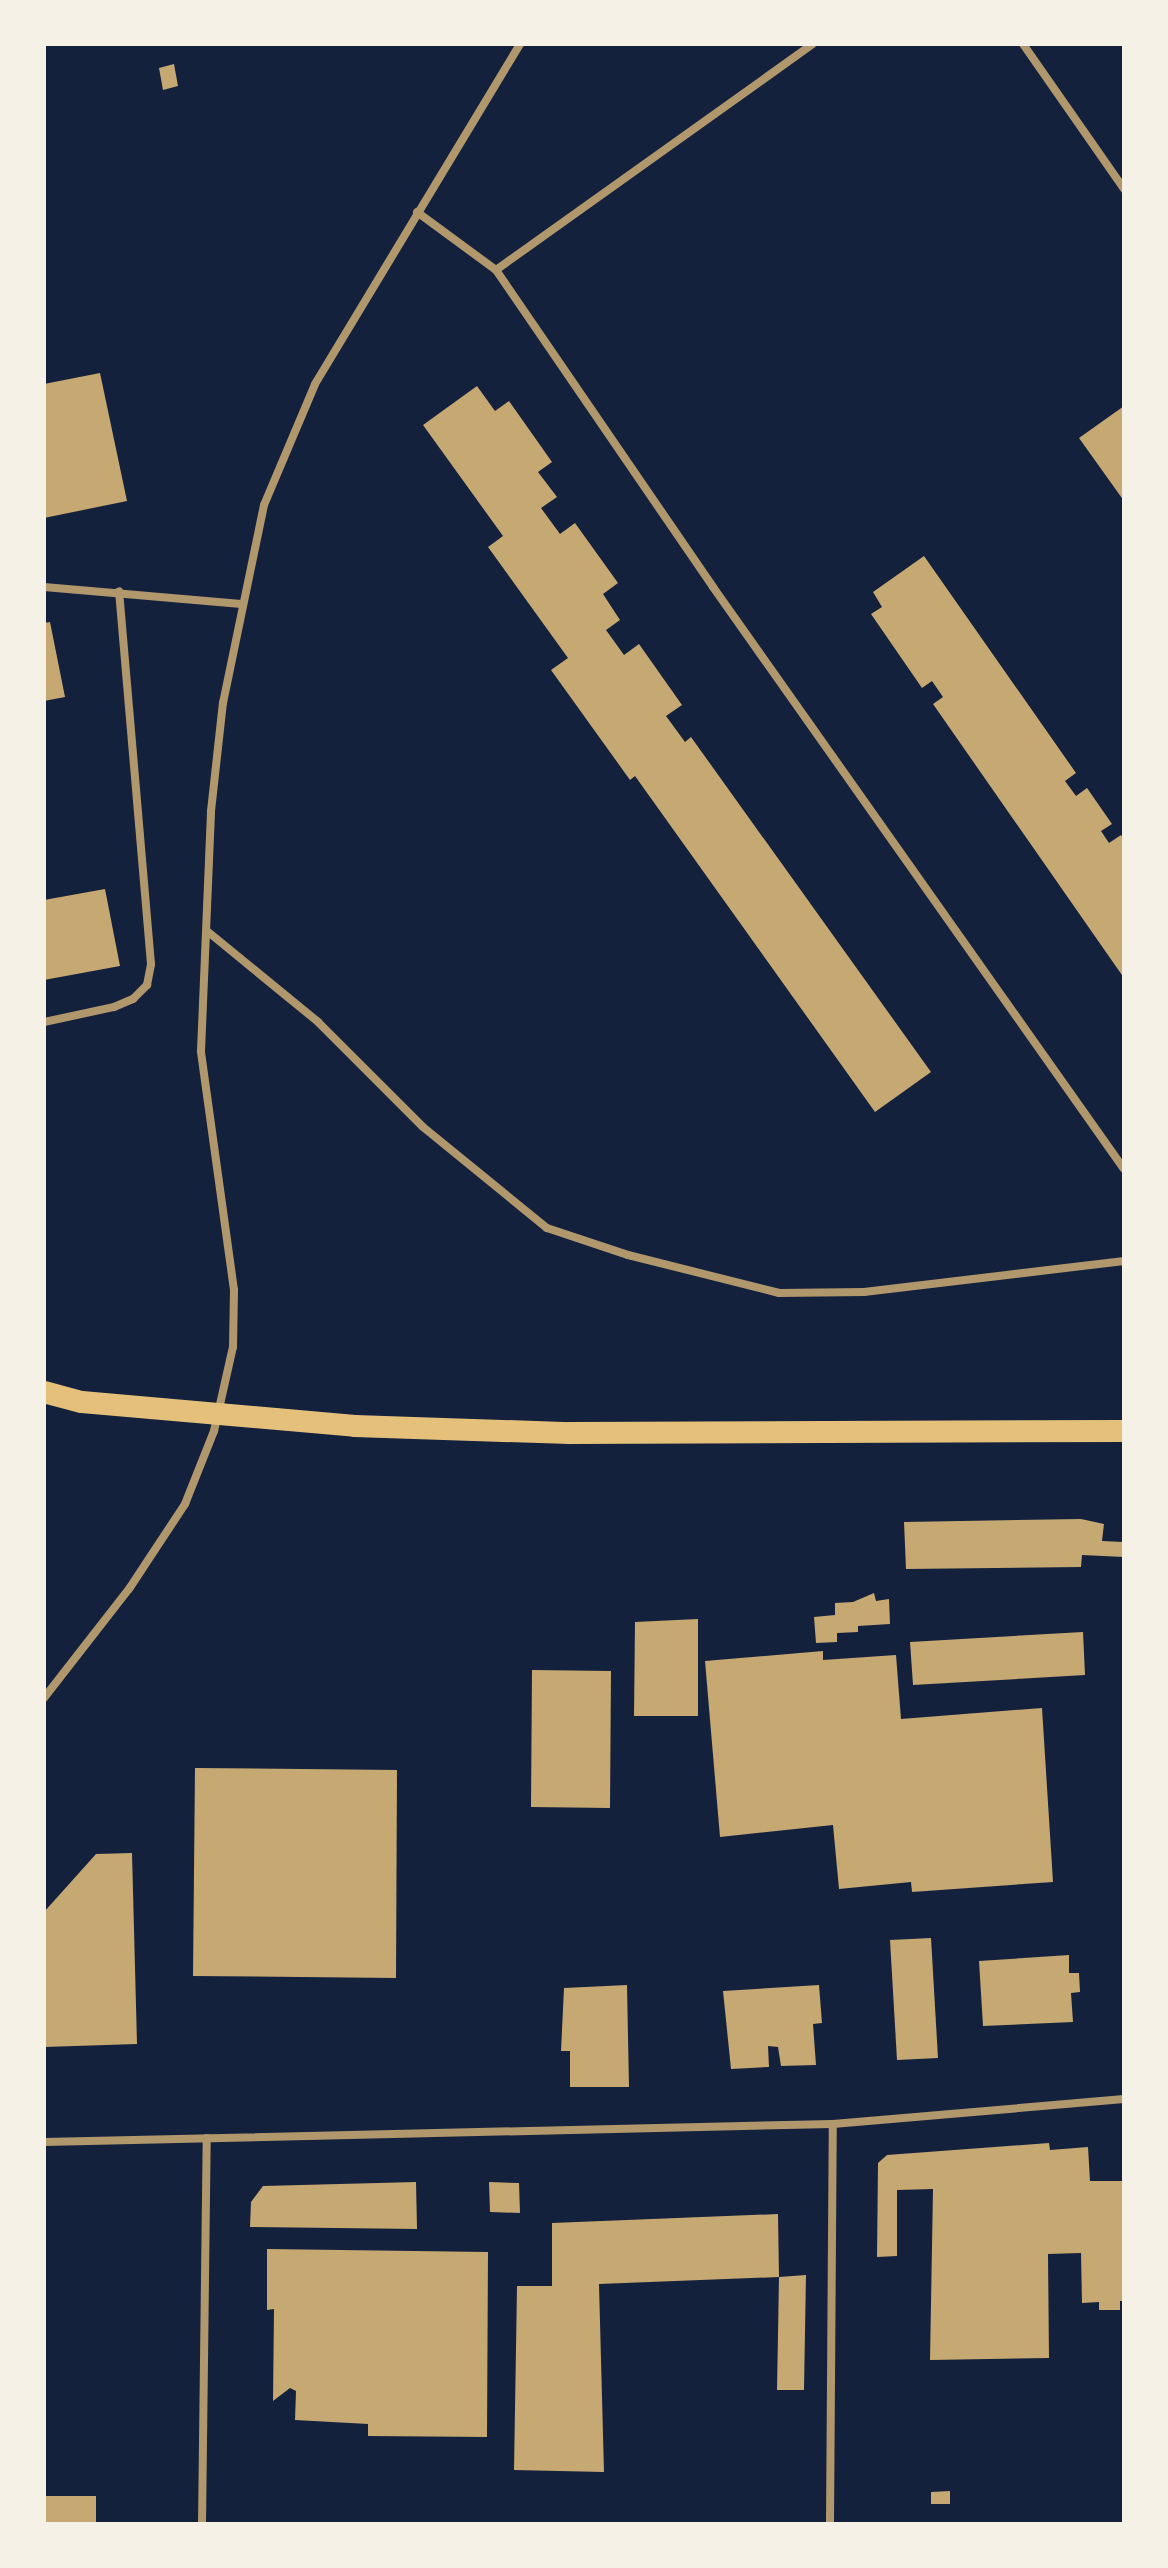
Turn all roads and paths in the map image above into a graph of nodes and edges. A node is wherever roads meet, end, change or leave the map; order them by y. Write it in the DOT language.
graph roads {
  1 [pos="520,44"];
  2 [pos="813,44"];
  3 [pos="1023,44"];
  4 [pos="1124,189"];
  5 [pos="417,212"];
  6 [pos="496,270"];
  7 [pos="44,587"];
  8 [pos="119,591"];
  9 [pos="241,604"];
  10 [pos="207,931"];
  11 [pos="44,1022"];
  12 [pos="1124,1169"];
  13 [pos="1124,1261"];
  14 [pos="44,1392"];
  15 [pos="1124,1431"];
  16 [pos="44,1698"];
  17 [pos="1124,2099"];
  18 [pos="833,2124"];
  19 [pos="207,2138"];
  20 [pos="44,2142"];
  21 [pos="202,2524"];
  22 [pos="830,2524"];
  1 -- 5 [label="street"];
  2 -- 6 [label="street"];
  3 -- 4 [label="street"];
  5 -- 6 [label="street"];
  5 -- 9 [label="street"];
  6 -- 12 [label="street"];
  7 -- 8 [label="street"];
  8 -- 9 [label="street"];
  8 -- 11 [label="street"];
  9 -- 10 [label="street"];
  10 -- 13 [label="street"];
  10 -- 16 [label="street"];
  14 -- 15 [label="highway"];
  17 -- 18 [label="street"];
  18 -- 19 [label="street"];
  18 -- 22 [label="street"];
  19 -- 20 [label="street"];
  19 -- 21 [label="street"];
}
